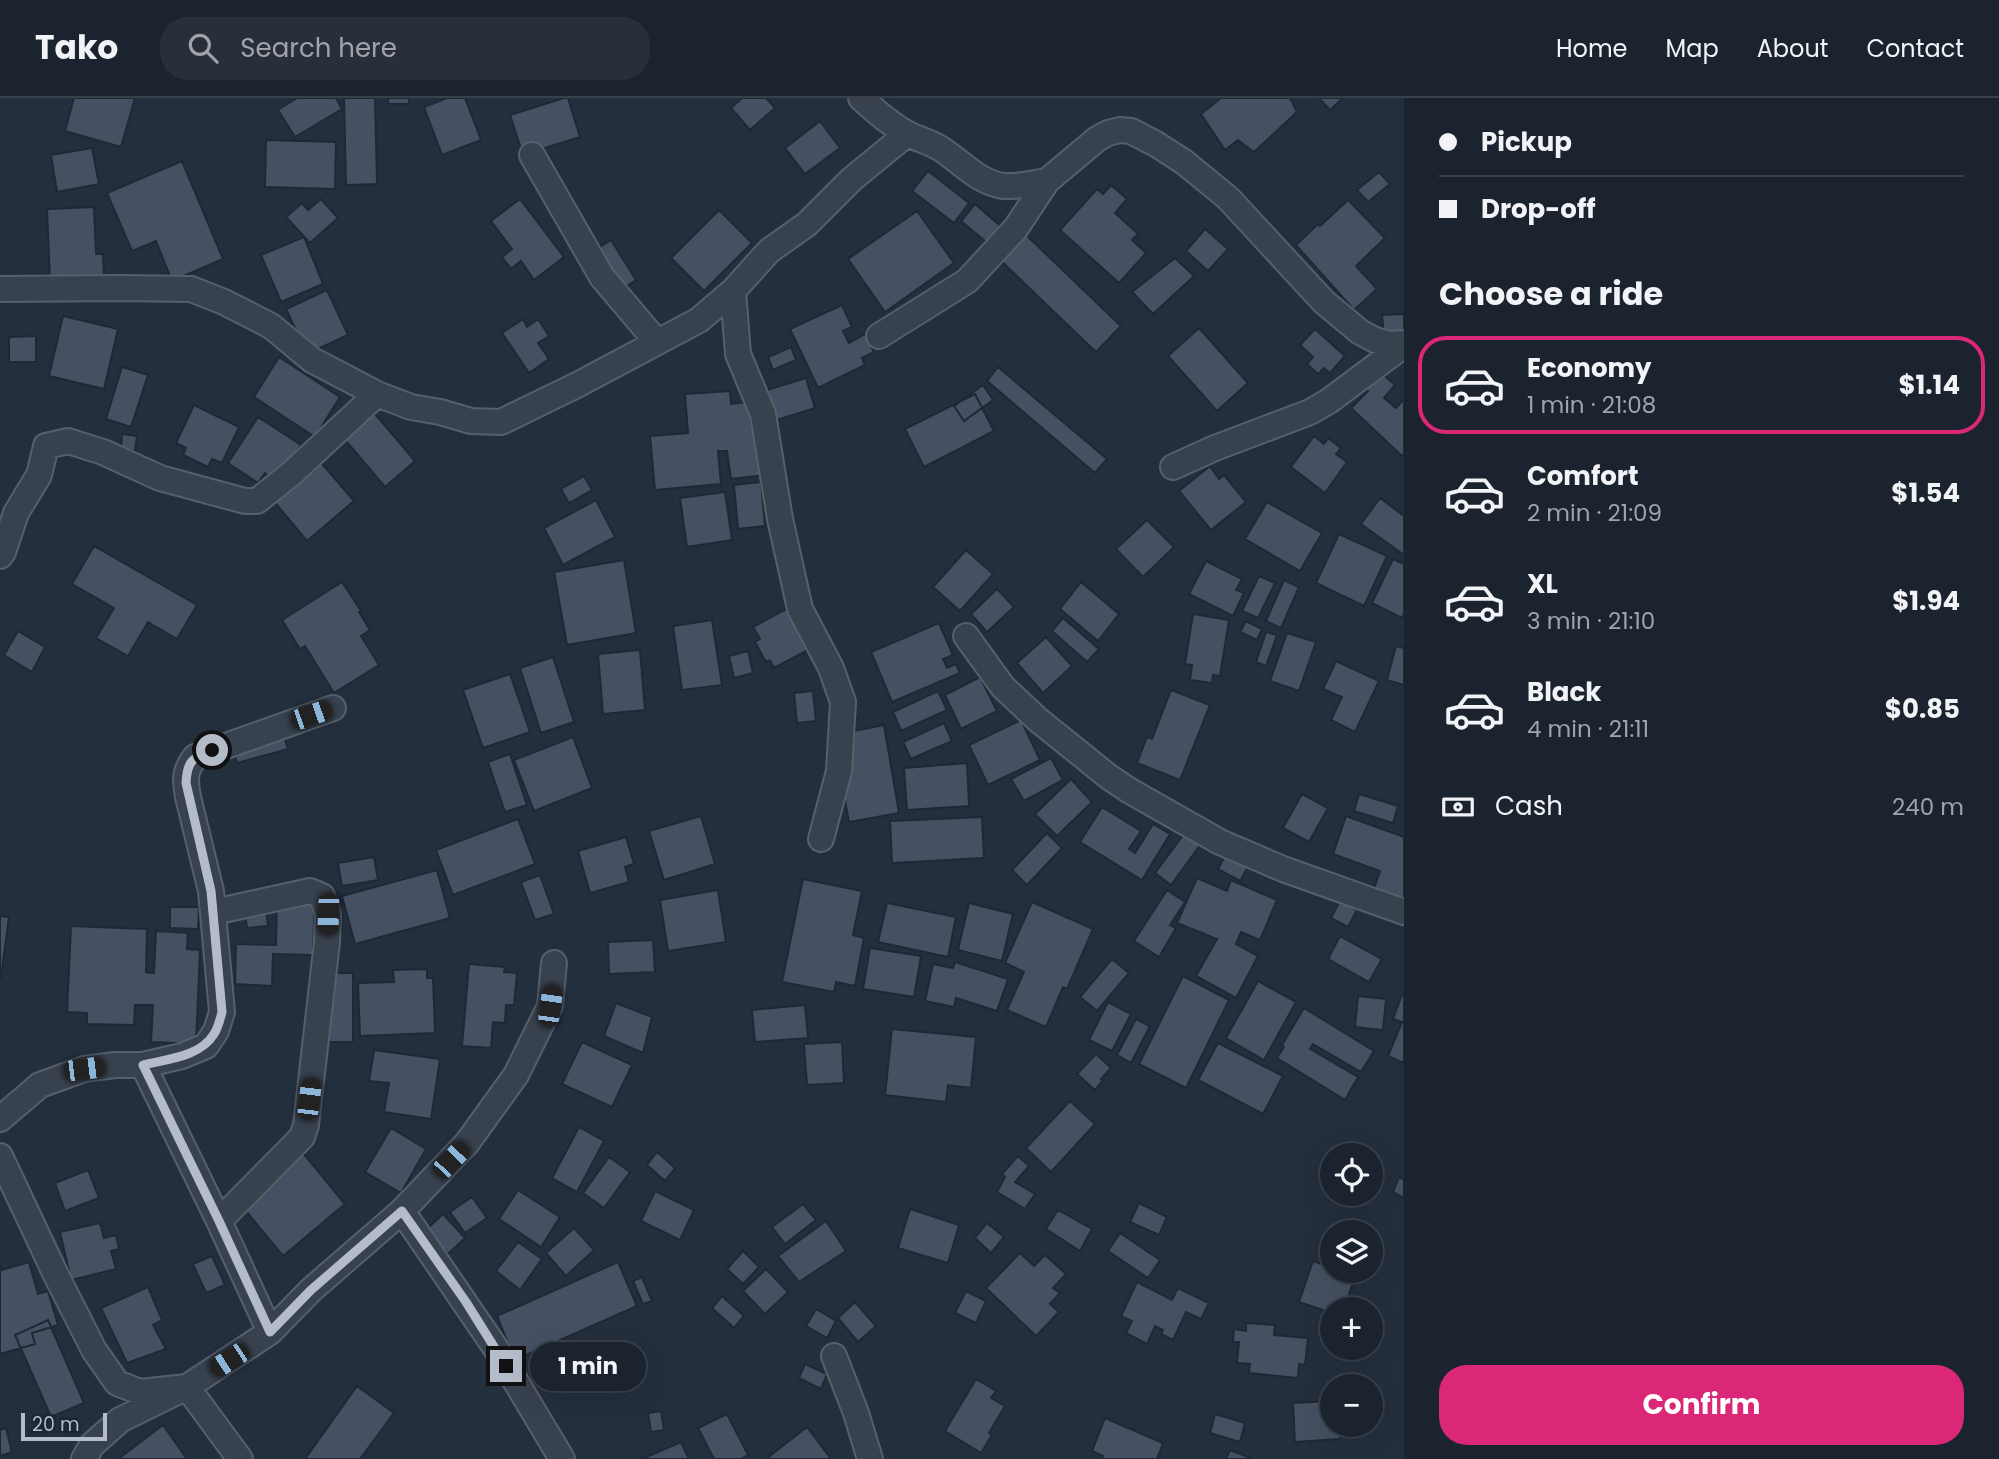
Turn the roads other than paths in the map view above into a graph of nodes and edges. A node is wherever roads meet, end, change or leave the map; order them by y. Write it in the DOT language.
graph roads {
  1 [pos="860,98"];
  2 [pos="907,134"];
  3 [pos="532,155"];
  4 [pos="1047,181"];
  5 [pos="0,289"];
  6 [pos="733,291"];
  7 [pos="879,336"];
  8 [pos="657,342"];
  9 [pos="1404,344"];
  10 [pos="377,394"];
  11 [pos="1173,467"];
  12 [pos="0,556"];
  13 [pos="966,636"];
  14 [pos="332,708"];
  15 [pos="821,839"];
  16 [pos="214,912"];
  17 [pos="1404,912"];
  18 [pos="554,963"];
  19 [pos="143,1065"];
  20 [pos="0,1119"];
  21 [pos="0,1156"];
  22 [pos="402,1211"];
  23 [pos="219,1221"];
  24 [pos="270,1332"];
  25 [pos="834,1356"];
  26 [pos="187,1387"];
  27 [pos="84,1459"];
  28 [pos="240,1459"];
  29 [pos="562,1459"];
  30 [pos="870,1459"];
  1 -- 2 [label="street"];
  2 -- 4 [label="street"];
  2 -- 6 [label="street"];
  3 -- 8 [label="street"];
  4 -- 7 [label="street"];
  4 -- 9 [label="street"];
  5 -- 10 [label="street"];
  6 -- 8 [label="street"];
  6 -- 15 [label="street"];
  8 -- 10 [label="street"];
  9 -- 11 [label="street"];
  10 -- 12 [label="street"];
  13 -- 17 [label="street"];
  14 -- 16 [label="street"];
  16 -- 19 [label="street"];
  16 -- 23 [label="street"];
  18 -- 22 [label="street"];
  19 -- 20 [label="street"];
  19 -- 23 [label="street"];
  21 -- 26 [label="street"];
  22 -- 24 [label="street"];
  22 -- 29 [label="street"];
  23 -- 24 [label="street"];
  24 -- 26 [label="street"];
  25 -- 30 [label="street"];
  26 -- 27 [label="street"];
  26 -- 28 [label="street"];
}
